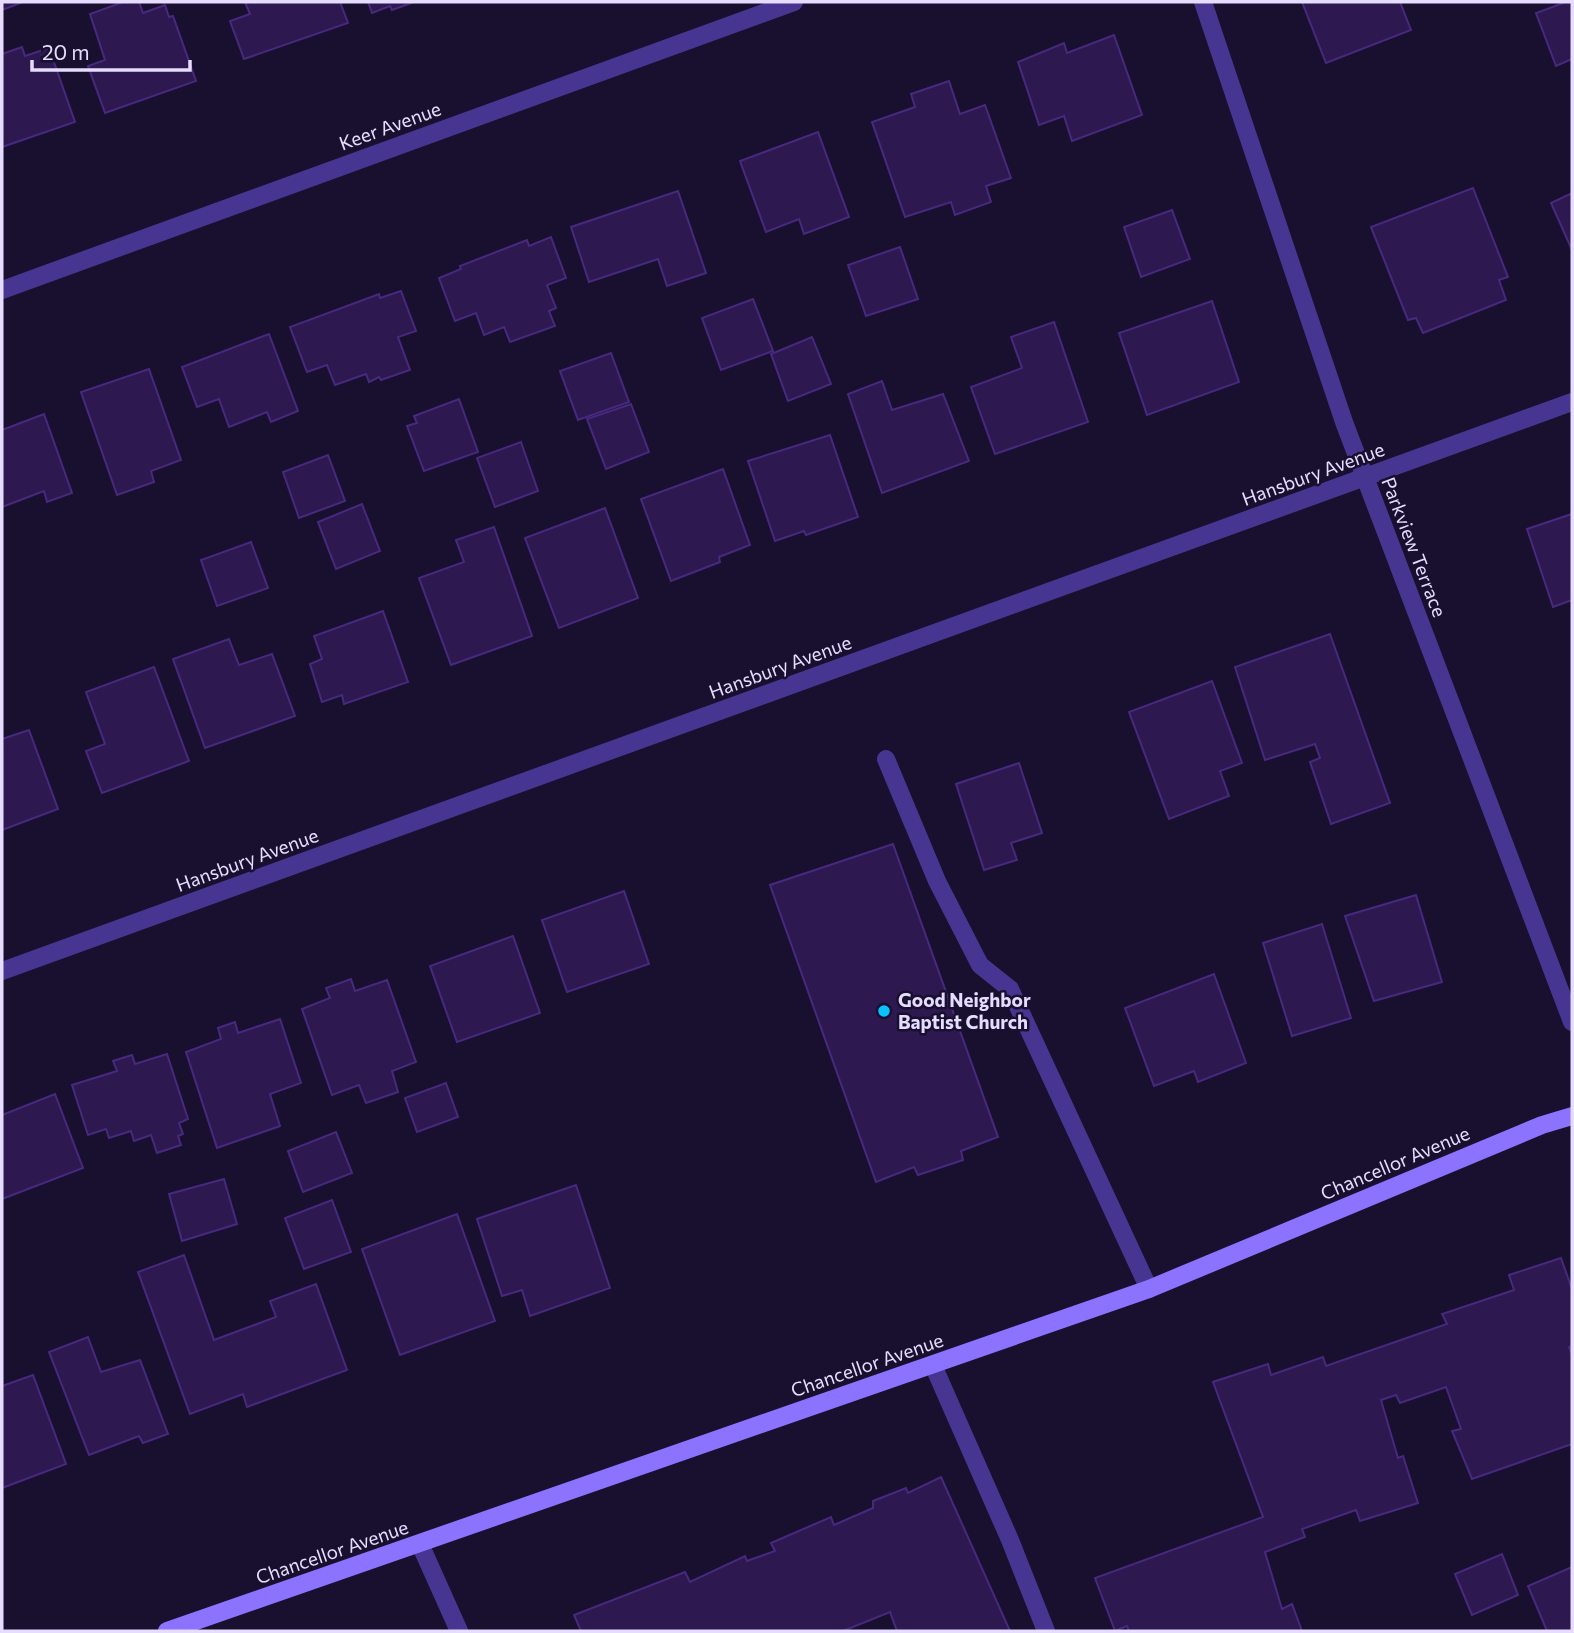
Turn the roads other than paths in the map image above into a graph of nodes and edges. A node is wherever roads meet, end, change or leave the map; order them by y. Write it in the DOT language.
graph roads {
  1 [pos="794,2"];
  2 [pos="1203,2"];
  3 [pos="2,290"];
  4 [pos="1572,402"];
  5 [pos="1365,478"];
  6 [pos="886,759"];
  7 [pos="2,971"];
  8 [pos="1572,1022"];
  9 [pos="1572,1116"];
  10 [pos="1149,1289"];
  11 [pos="933,1365"];
  12 [pos="420,1544"];
  13 [pos="167,1631"];
  14 [pos="459,1631"];
  15 [pos="1046,1631"];
  1 -- 3 [label="street, Keer Avenue"];
  2 -- 5 [label="street, Parkview Terrace"];
  4 -- 5 [label="street, Hansbury Avenue"];
  5 -- 7 [label="street, Hansbury Avenue"];
  5 -- 8 [label="street, Parkview Terrace"];
  6 -- 10 [label="street"];
  9 -- 10 [label="main road, Chancellor Avenue"];
  10 -- 11 [label="main road, Chancellor Avenue"];
  11 -- 12 [label="main road, Chancellor Avenue"];
  11 -- 15 [label="street"];
  12 -- 13 [label="main road, Chancellor Avenue"];
  12 -- 14 [label="street"];
}
